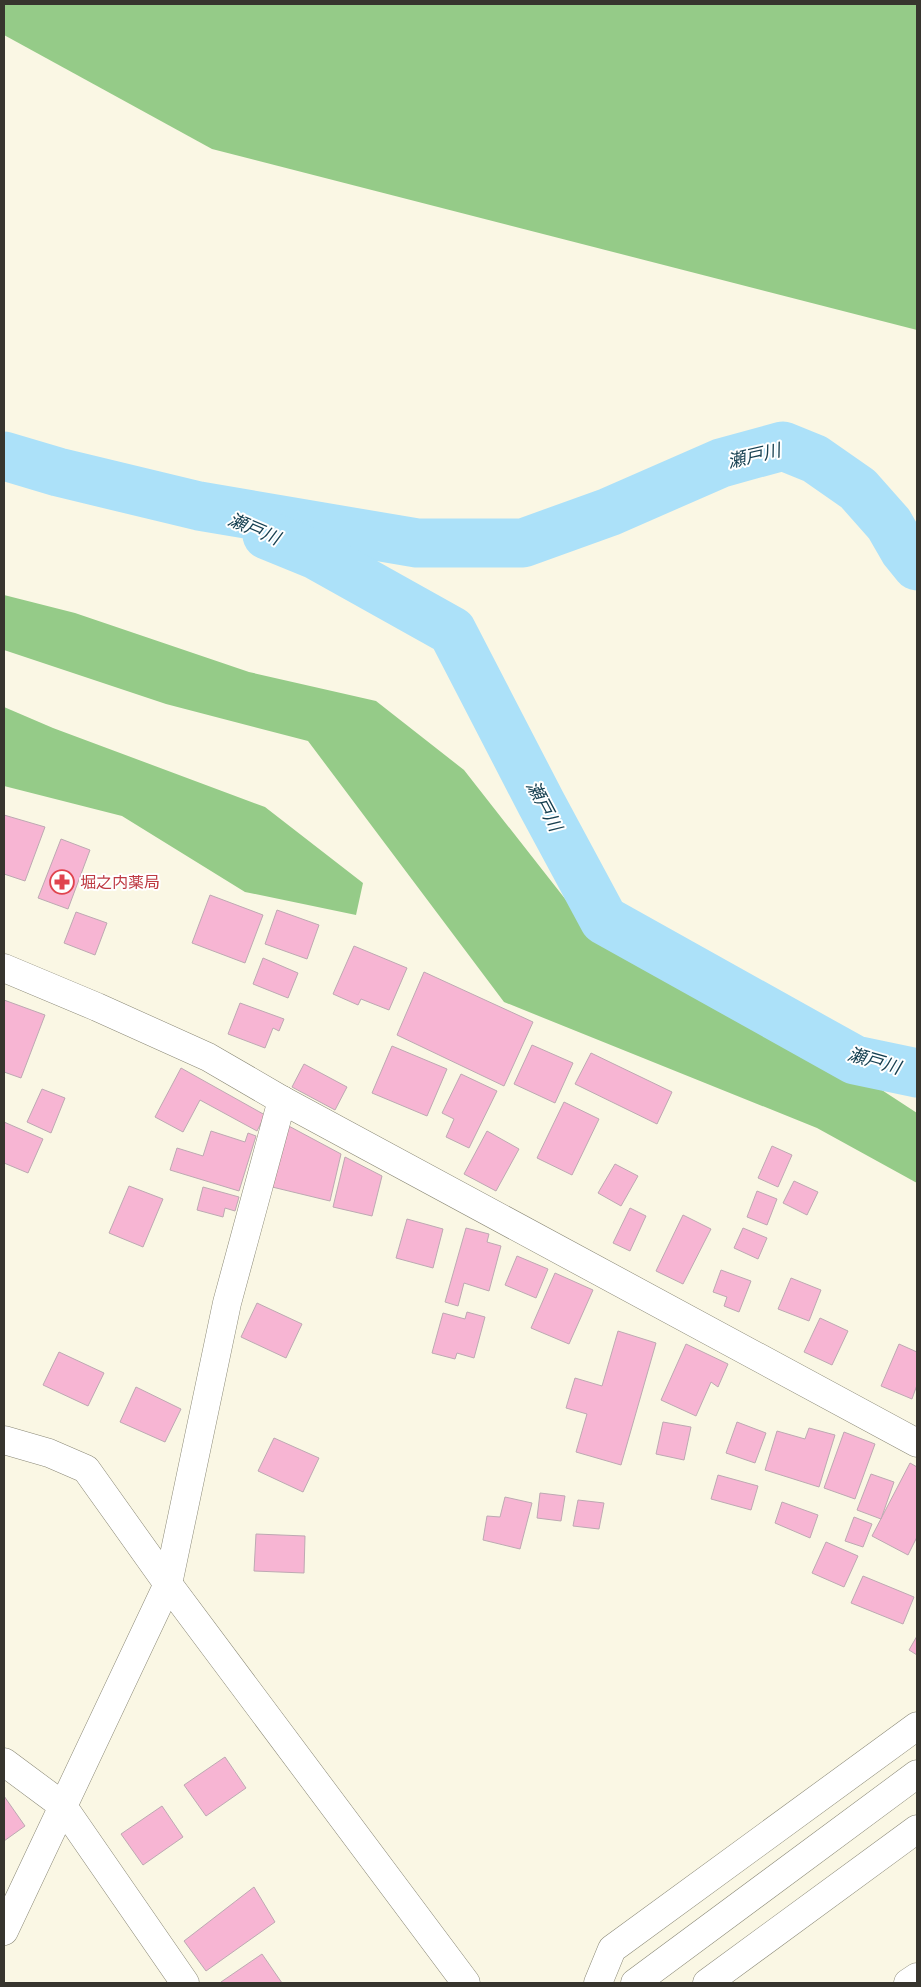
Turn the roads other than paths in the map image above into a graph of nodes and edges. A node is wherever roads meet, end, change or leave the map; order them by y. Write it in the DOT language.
graph roads {
  1 [pos="4,968"];
  2 [pos="282,1100"];
  3 [pos="4,1440"];
  4 [pos="917,1443"];
  5 [pos="168,1584"];
  6 [pos="917,1726"];
  7 [pos="4,1762"];
  8 [pos="917,1774"];
  9 [pos="62,1805"];
  10 [pos="917,1829"];
  11 [pos="4,1931"];
  12 [pos="917,1977"];
  13 [pos="185,1983"];
  14 [pos="466,1983"];
  15 [pos="598,1983"];
  16 [pos="635,1983"];
  17 [pos="707,1983"];
  18 [pos="908,1983"];
  1 -- 2 [label="street"];
  2 -- 4 [label="street"];
  2 -- 5 [label="street"];
  3 -- 5 [label="street"];
  5 -- 9 [label="street"];
  5 -- 14 [label="street"];
  6 -- 15 [label="street"];
  7 -- 9 [label="street"];
  8 -- 16 [label="street"];
  9 -- 11 [label="street"];
  9 -- 13 [label="street"];
  10 -- 17 [label="street"];
  12 -- 18 [label="street"];
}
